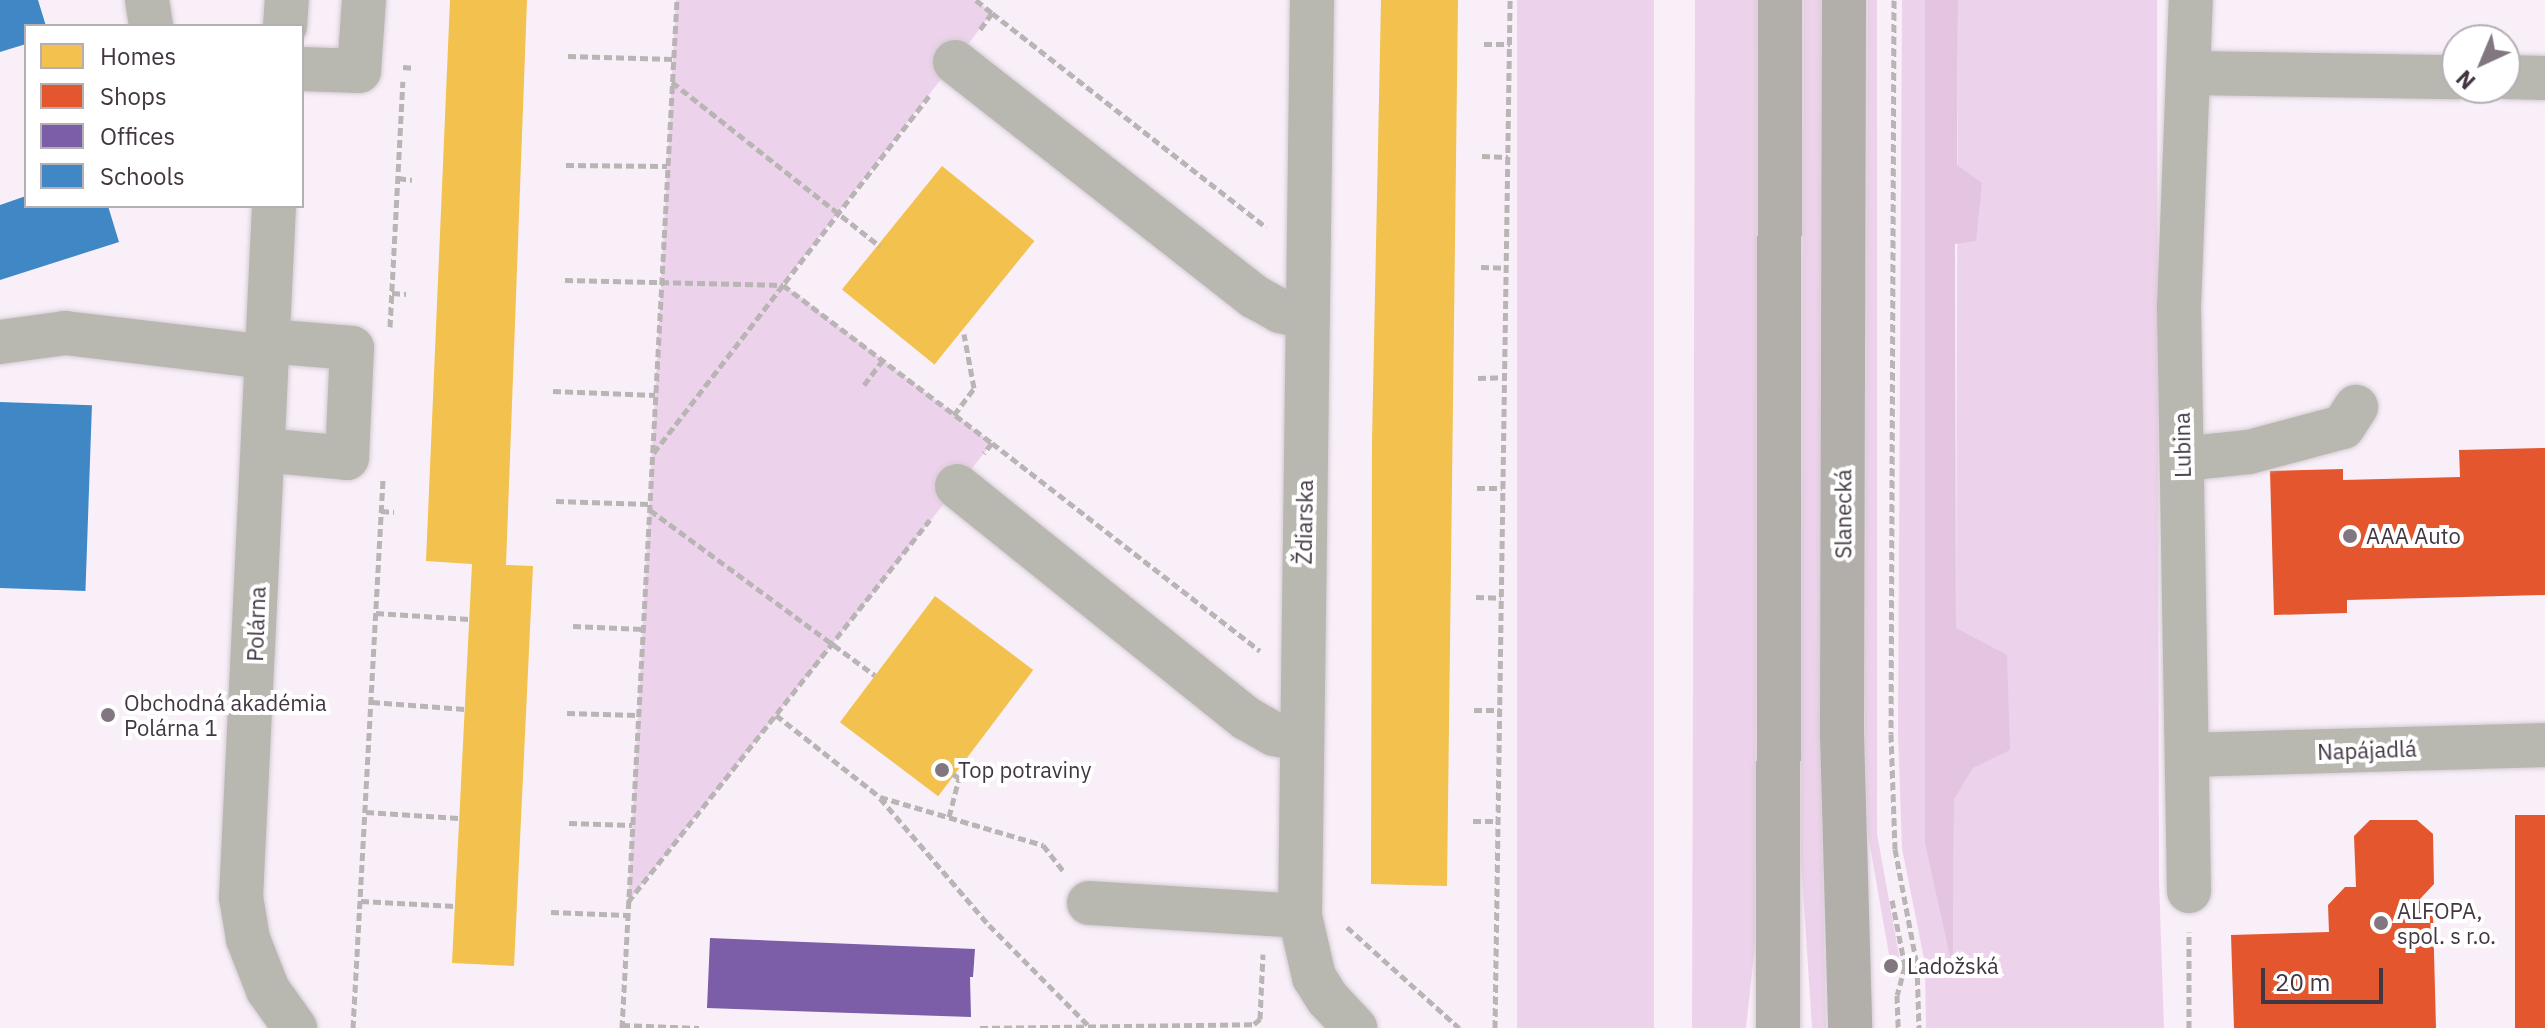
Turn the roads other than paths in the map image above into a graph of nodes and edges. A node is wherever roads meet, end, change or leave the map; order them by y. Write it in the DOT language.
graph roads {
  1 [pos="147,0"];
  2 [pos="287,0"];
  3 [pos="364,0"];
  4 [pos="1312,0"];
  5 [pos="1780,0"];
  6 [pos="1844,0"];
  7 [pos="2191,0"];
  8 [pos="151,24"];
  9 [pos="285,24"];
  10 [pos="955,62"];
  11 [pos="304,69"];
  12 [pos="2190,73"];
  13 [pos="2441,77"];
  14 [pos="2521,77"];
  15 [pos="2545,78"];
  16 [pos="274,208"];
  17 [pos="1307,317"];
  18 [pos="0,342"];
  19 [pos="267,349"];
  20 [pos="2356,407"];
  21 [pos="263,450"];
  22 [pos="2182,459"];
  23 [pos="957,486"];
  24 [pos="1302,739"];
  25 [pos="2545,745"];
  26 [pos="2188,755"];
  27 [pos="2189,891"];
  28 [pos="1089,903"];
  29 [pos="1282,915"];
  30 [pos="295,1028"];
  31 [pos="1355,1028"];
  32 [pos="1778,1028"];
  33 [pos="1850,1028"];
  1 -- 8 [label="street"];
  2 -- 9 [label="street"];
  3 -- 11 [label="street"];
  4 -- 17 [label="street, Ždiarska"];
  5 -- 32 [label="main road"];
  6 -- 33 [label="main road, Slanecká"];
  7 -- 12 [label="street, Lubina"];
  10 -- 17 [label="street"];
  12 -- 13 [label="street"];
  12 -- 22 [label="street, Lubina"];
  14 -- 15 [label="street"];
  16 -- 19 [label="street, Polárna"];
  17 -- 24 [label="street, Ždiarska"];
  18 -- 19 [label="street"];
  19 -- 21 [label="street, Polárna"];
  19 -- 21 [label="street"];
  20 -- 22 [label="street"];
  21 -- 30 [label="street, Polárna"];
  22 -- 26 [label="street, Lubina"];
  23 -- 24 [label="street"];
  24 -- 29 [label="street, Ždiarska"];
  25 -- 26 [label="street, Napájadlá"];
  26 -- 27 [label="street, Lubina"];
  28 -- 29 [label="street"];
  29 -- 31 [label="street, Ždiarska"];
}
